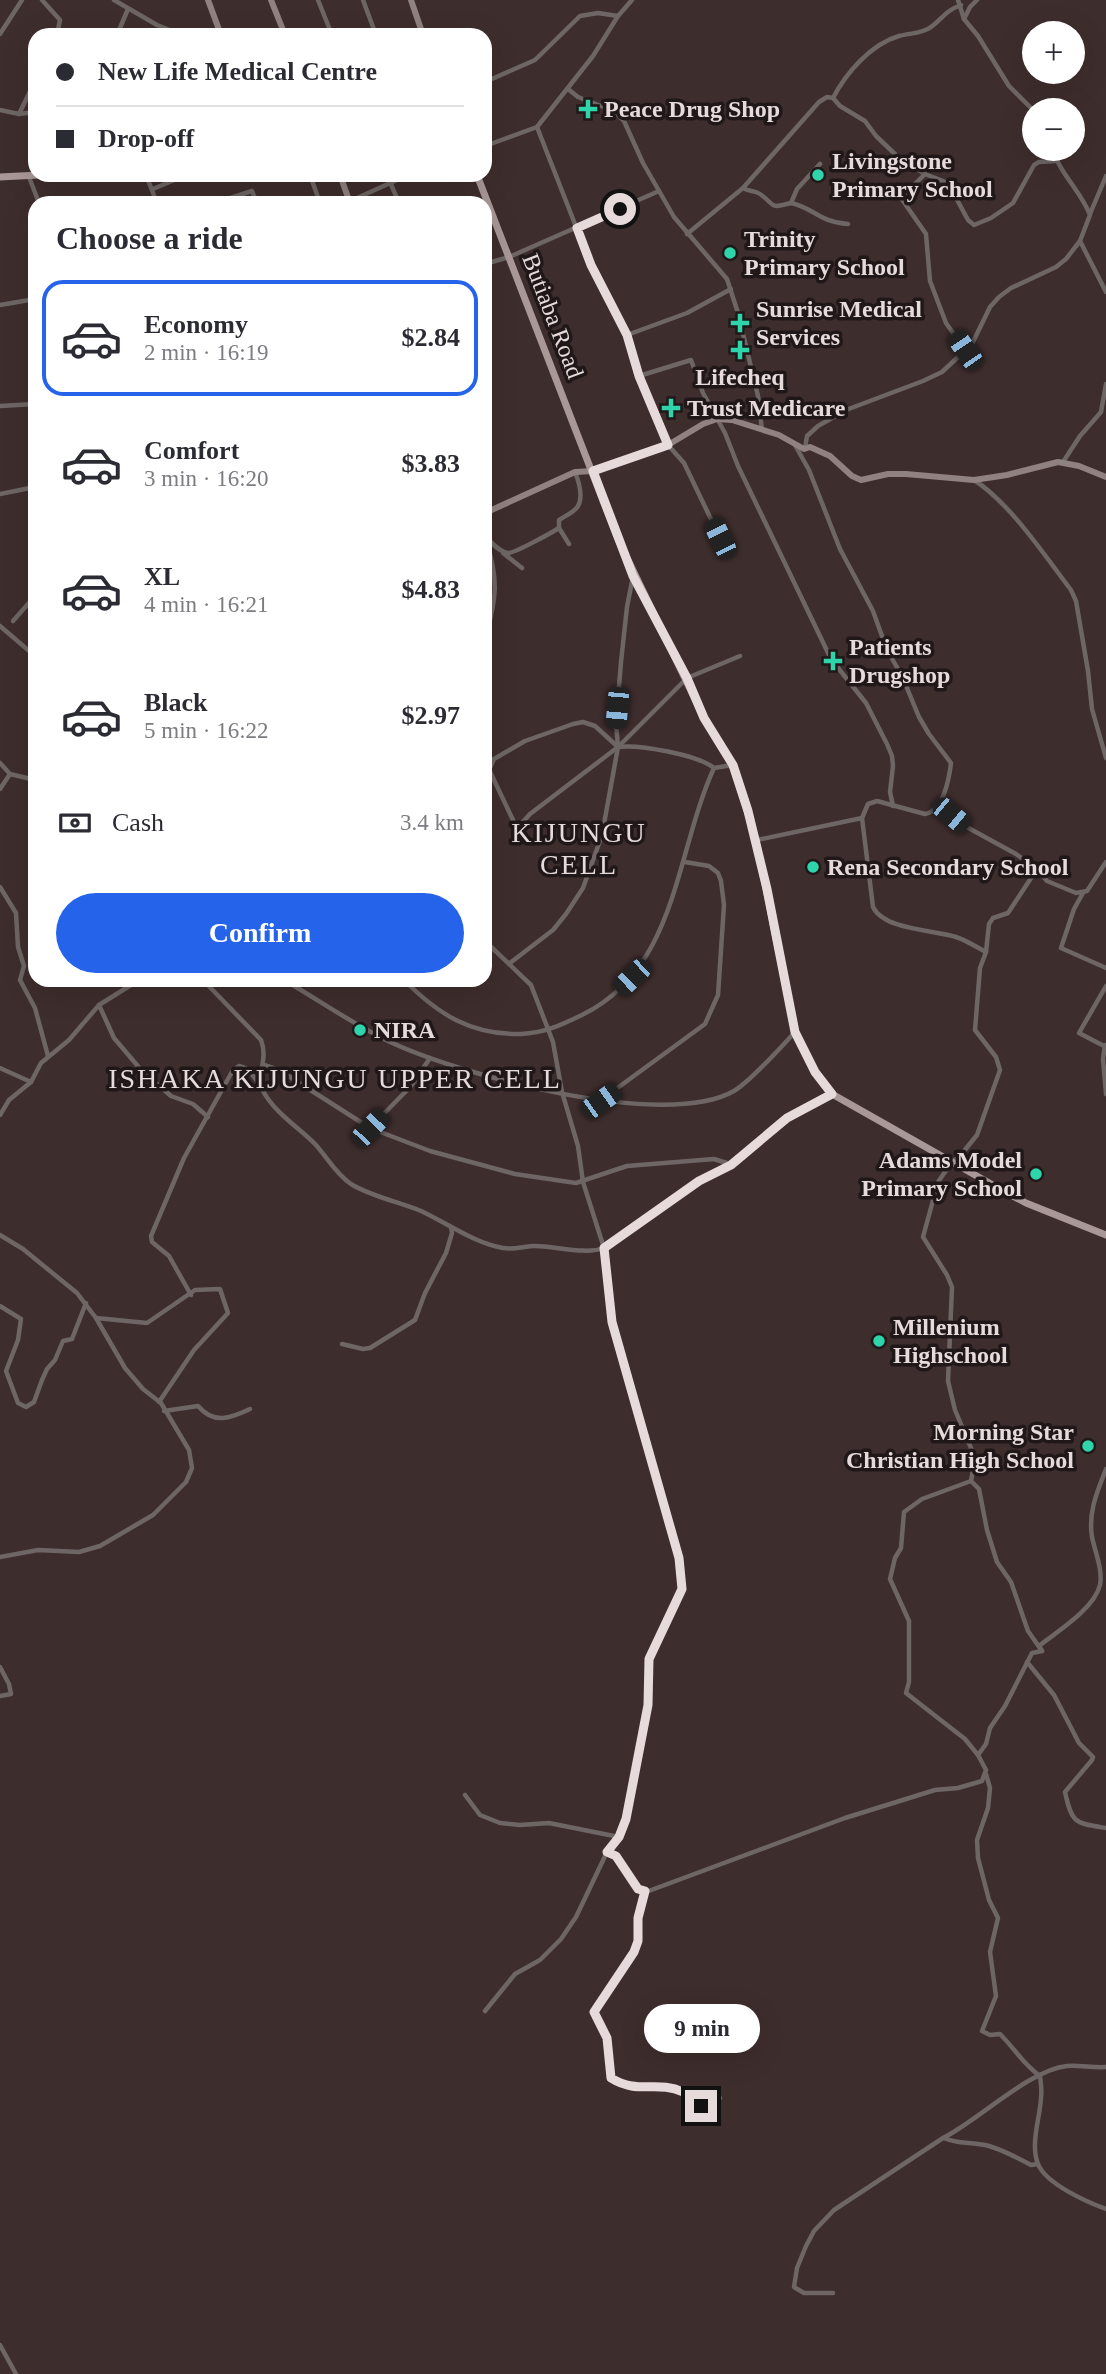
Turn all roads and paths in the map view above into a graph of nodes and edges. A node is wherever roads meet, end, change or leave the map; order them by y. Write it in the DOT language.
graph roads {
  1 [pos="22,0"];
  2 [pos="42,0"];
  3 [pos="114,0"];
  4 [pos="208,0"];
  5 [pos="271,0"];
  6 [pos="318,0"];
  7 [pos="363,0"];
  8 [pos="411,0"];
  9 [pos="632,0"];
  10 [pos="977,0"];
  11 [pos="959,3"];
  12 [pos="128,9"];
  13 [pos="618,16"];
  14 [pos="964,19"];
  15 [pos="0,20"];
  16 [pos="7,24"];
  17 [pos="58,28"];
  18 [pos="120,28"];
  19 [pos="164,28"];
  20 [pos="217,28"];
  21 [pos="282,28"];
  22 [pos="329,28"];
  23 [pos="373,28"];
  24 [pos="421,28"];
  25 [pos="0,34"];
  26 [pos="492,79"];
  27 [pos="568,89"];
  28 [pos="28,95"];
  29 [pos="833,98"];
  30 [pos="1022,99"];
  31 [pos="0,110"];
  32 [pos="28,112"];
  33 [pos="19,114"];
  34 [pos="537,127"];
  35 [pos="492,143"];
  36 [pos="1056,161"];
  37 [pos="820,164"];
  38 [pos="925,174"];
  39 [pos="1106,176"];
  40 [pos="0,177"];
  41 [pos="28,177"];
  42 [pos="150,182"];
  43 [pos="170,182"];
  44 [pos="390,182"];
  45 [pos="743,188"];
  46 [pos="153,189"];
  47 [pos="659,191"];
  48 [pos="155,196"];
  49 [pos="237,196"];
  50 [pos="254,196"];
  51 [pos="361,196"];
  52 [pos="396,196"];
  53 [pos="791,203"];
  54 [pos="492,213"];
  55 [pos="1090,215"];
  56 [pos="848,224"];
  57 [pos="577,228"];
  58 [pos="687,234"];
  59 [pos="1080,241"];
  60 [pos="509,257"];
  61 [pos="492,262"];
  62 [pos="731,289"];
  63 [pos="1106,292"];
  64 [pos="28,300"];
  65 [pos="0,305"];
  66 [pos="627,335"];
  67 [pos="965,350"];
  68 [pos="639,376"];
  69 [pos="1106,384"];
  70 [pos="28,405"];
  71 [pos="0,406"];
  72 [pos="717,419"];
  73 [pos="762,430"];
  74 [pos="793,441"];
  75 [pos="668,445"];
  76 [pos="804,449"];
  77 [pos="1063,463"];
  78 [pos="593,471"];
  79 [pos="575,472"];
  80 [pos="1106,477"];
  81 [pos="974,480"];
  82 [pos="28,488"];
  83 [pos="0,494"];
  84 [pos="492,510"];
  85 [pos="559,528"];
  86 [pos="720,538"];
  87 [pos="492,543"];
  88 [pos="569,544"];
  89 [pos="500,550"];
  90 [pos="492,563"];
  91 [pos="522,568"];
  92 [pos="633,576"];
  93 [pos="28,604"];
  94 [pos="492,608"];
  95 [pos="13,621"];
  96 [pos="0,626"];
  97 [pos="28,650"];
  98 [pos="740,656"];
  99 [pos="687,678"];
  100 [pos="618,747"];
  101 [pos="1106,758"];
  102 [pos="492,762"];
  103 [pos="0,763"];
  104 [pos="733,765"];
  105 [pos="714,768"];
  106 [pos="10,774"];
  107 [pos="28,778"];
  108 [pos="492,779"];
  109 [pos="0,789"];
  110 [pos="893,806"];
  111 [pos="938,807"];
  112 [pos="862,818"];
  113 [pos="756,840"];
  114 [pos="685,862"];
  115 [pos="1106,862"];
  116 [pos="1037,869"];
  117 [pos="0,887"];
  118 [pos="1083,893"];
  119 [pos="492,947"];
  120 [pos="986,952"];
  121 [pos="510,963"];
  122 [pos="1106,968"];
  123 [pos="1106,986"];
  124 [pos="128,987"];
  125 [pos="210,987"];
  126 [pos="296,987"];
  127 [pos="412,987"];
  128 [pos="99,1005"];
  129 [pos="548,1031"];
  130 [pos="795,1032"];
  131 [pos="1105,1046"];
  132 [pos="48,1056"];
  133 [pos="430,1058"];
  134 [pos="264,1065"];
  135 [pos="0,1068"];
  136 [pos="32,1082"];
  137 [pos="260,1084"];
  138 [pos="562,1092"];
  139 [pos="832,1094"];
  140 [pos="1106,1094"];
  141 [pos="601,1101"];
  142 [pos="0,1115"];
  143 [pos="208,1117"];
  144 [pos="370,1128"];
  145 [pos="952,1162"];
  146 [pos="731,1165"];
  147 [pos="583,1182"];
  148 [pos="451,1226"];
  149 [pos="462,1231"];
  150 [pos="452,1233"];
  151 [pos="0,1235"];
  152 [pos="1106,1235"];
  153 [pos="604,1248"];
  154 [pos="191,1295"];
  155 [pos="86,1303"];
  156 [pos="0,1306"];
  157 [pos="96,1318"];
  158 [pos="342,1344"];
  159 [pos="159,1402"];
  160 [pos="250,1409"];
  161 [pos="164,1411"];
  162 [pos="1106,1469"];
  163 [pos="971,1480"];
  164 [pos="0,1557"];
  165 [pos="1106,1593"];
  166 [pos="1095,1594"];
  167 [pos="1042,1651"];
  168 [pos="1027,1662"];
  169 [pos="0,1667"];
  170 [pos="0,1696"];
  171 [pos="978,1755"];
  172 [pos="986,1773"];
  173 [pos="466,1795"];
  174 [pos="1106,1828"];
  175 [pos="619,1837"];
  176 [pos="607,1852"];
  177 [pos="645,1891"];
  178 [pos="485,2011"];
  179 [pos="1106,2067"];
  180 [pos="1040,2076"];
  181 [pos="720,2098"];
  182 [pos="943,2138"];
  183 [pos="1038,2164"];
  184 [pos="1106,2209"];
  185 [pos="833,2293"];
  186 [pos="0,2345"];
  187 [pos="16,2374"];
  1 -- 16 [label="street"];
  2 -- 17 [label="street"];
  3 -- 12 [label="street"];
  4 -- 20 [label="street"];
  5 -- 21 [label="street"];
  6 -- 22 [label="street"];
  7 -- 23 [label="street"];
  8 -- 24 [label="street"];
  9 -- 13 [label="street"];
  10 -- 14 [label="street"];
  11 -- 14 [label="street"];
  11 -- 29 [label="street"];
  12 -- 18 [label="street"];
  12 -- 19 [label="street"];
  13 -- 26 [label="street"];
  13 -- 27 [label="street"];
  14 -- 30 [label="street"];
  15 -- 16 [label="street"];
  16 -- 25 [label="street"];
  27 -- 34 [label="street"];
  27 -- 47 [label="street"];
  28 -- 33 [label="street"];
  29 -- 38 [label="street"];
  29 -- 45 [label="street"];
  31 -- 33 [label="street"];
  32 -- 33 [label="street"];
  34 -- 35 [label="street"];
  34 -- 57 [label="street"];
  36 -- 38 [label="street"];
  36 -- 55 [label="street"];
  37 -- 53 [label="street"];
  38 -- 67 [label="street"];
  39 -- 55 [label="street"];
  40 -- 41 [label="main road"];
  42 -- 46 [label="street"];
  43 -- 46 [label="street"];
  44 -- 51 [label="street"];
  44 -- 52 [label="street"];
  45 -- 53 [label="street"];
  45 -- 58 [label="street"];
  46 -- 48 [label="street"];
  47 -- 57 [label="street"];
  47 -- 58 [label="street"];
  49 -- 50 [label="street"];
  53 -- 56 [label="street"];
  54 -- 60 [label="main road, Butiaba Road"];
  55 -- 59 [label="street"];
  57 -- 60 [label="street"];
  57 -- 66 [label="street"];
  58 -- 62 [label="street"];
  59 -- 63 [label="street"];
  59 -- 67 [label="street"];
  60 -- 61 [label="street"];
  60 -- 78 [label="main road, Butiaba Road"];
  62 -- 66 [label="street"];
  62 -- 73 [label="street"];
  64 -- 65 [label="street"];
  66 -- 68 [label="street"];
  67 -- 76 [label="street"];
  68 -- 72 [label="street"];
  68 -- 75 [label="street"];
  69 -- 77 [label="street"];
  70 -- 71 [label="street"];
  72 -- 73 [label="street"];
  72 -- 75 [label="street"];
  72 -- 110 [label="street"];
  73 -- 74 [label="street"];
  74 -- 76 [label="street"];
  74 -- 111 [label="street"];
  75 -- 78 [label="street"];
  75 -- 86 [label="street"];
  76 -- 81 [label="street"];
  77 -- 80 [label="street"];
  77 -- 81 [label="street"];
  78 -- 79 [label="street"];
  78 -- 92 [label="main road, Butiaba Road"];
  79 -- 84 [label="street"];
  79 -- 85 [label="street"];
  81 -- 101 [label="street"];
  82 -- 83 [label="street"];
  85 -- 88 [label="street"];
  85 -- 89 [label="street"];
  87 -- 89 [label="street"];
  89 -- 91 [label="street"];
  90 -- 94 [label="street"];
  92 -- 99 [label="main road, Butiaba Road"];
  92 -- 100 [label="street"];
  93 -- 95 [label="street"];
  96 -- 97 [label="street"];
  98 -- 99 [label="street"];
  99 -- 100 [label="street"];
  99 -- 104 [label="main road, Butiaba Road"];
  100 -- 102 [label="street"];
  100 -- 105 [label="street"];
  100 -- 108 [label="street"];
  100 -- 121 [label="street"];
  103 -- 106 [label="street"];
  104 -- 105 [label="street"];
  104 -- 113 [label="main road, Butiaba Road"];
  105 -- 114 [label="street"];
  106 -- 107 [label="street"];
  106 -- 109 [label="street"];
  110 -- 111 [label="street"];
  110 -- 112 [label="street"];
  111 -- 116 [label="street"];
  112 -- 113 [label="street"];
  112 -- 120 [label="street"];
  113 -- 130 [label="main road, Butiaba Road"];
  114 -- 129 [label="street"];
  114 -- 141 [label="street"];
  115 -- 118 [label="street"];
  116 -- 118 [label="street"];
  116 -- 120 [label="street"];
  117 -- 132 [label="street"];
  118 -- 122 [label="street"];
  119 -- 121 [label="street"];
  120 -- 145 [label="street"];
  121 -- 129 [label="street"];
  123 -- 131 [label="street"];
  124 -- 128 [label="street"];
  125 -- 134 [label="street"];
  126 -- 133 [label="street"];
  127 -- 129 [label="street"];
  128 -- 132 [label="street"];
  128 -- 143 [label="street"];
  129 -- 138 [label="street"];
  130 -- 139 [label="main road, Butiaba Road"];
  130 -- 141 [label="street"];
  131 -- 140 [label="street"];
  132 -- 136 [label="street"];
  133 -- 138 [label="street"];
  133 -- 144 [label="street"];
  134 -- 137 [label="street"];
  134 -- 144 [label="street"];
  135 -- 136 [label="street"];
  136 -- 142 [label="street"];
  137 -- 143 [label="street"];
  137 -- 148 [label="street"];
  138 -- 141 [label="street"];
  138 -- 147 [label="street"];
  139 -- 145 [label="main road"];
  139 -- 146 [label="street"];
  143 -- 154 [label="street"];
  144 -- 147 [label="street"];
  145 -- 152 [label="main road"];
  145 -- 163 [label="street"];
  146 -- 147 [label="street"];
  146 -- 153 [label="street"];
  147 -- 153 [label="street"];
  148 -- 149 [label="street"];
  148 -- 150 [label="street"];
  149 -- 150 [label="street"];
  149 -- 153 [label="street"];
  150 -- 158 [label="street"];
  151 -- 155 [label="street"];
  153 -- 175 [label="street"];
  154 -- 157 [label="street"];
  154 -- 159 [label="street"];
  155 -- 156 [label="street"];
  155 -- 157 [label="street"];
  157 -- 159 [label="street"];
  159 -- 161 [label="street"];
  160 -- 161 [label="street"];
  161 -- 164 [label="street"];
  162 -- 166 [label="street"];
  163 -- 167 [label="street"];
  163 -- 171 [label="street"];
  165 -- 166 [label="street"];
  166 -- 167 [label="street"];
  167 -- 168 [label="street"];
  168 -- 171 [label="street"];
  168 -- 174 [label="street"];
  169 -- 170 [label="street"];
  171 -- 172 [label="street"];
  172 -- 177 [label="street"];
  172 -- 180 [label="street"];
  173 -- 175 [label="street"];
  175 -- 176 [label="street"];
  176 -- 177 [label="street"];
  176 -- 178 [label="street"];
  177 -- 181 [label="street"];
  179 -- 180 [label="street"];
  180 -- 182 [label="street"];
  180 -- 183 [label="street"];
  182 -- 183 [label="street"];
  182 -- 185 [label="street"];
  183 -- 184 [label="street"];
  186 -- 187 [label="street"];
}
